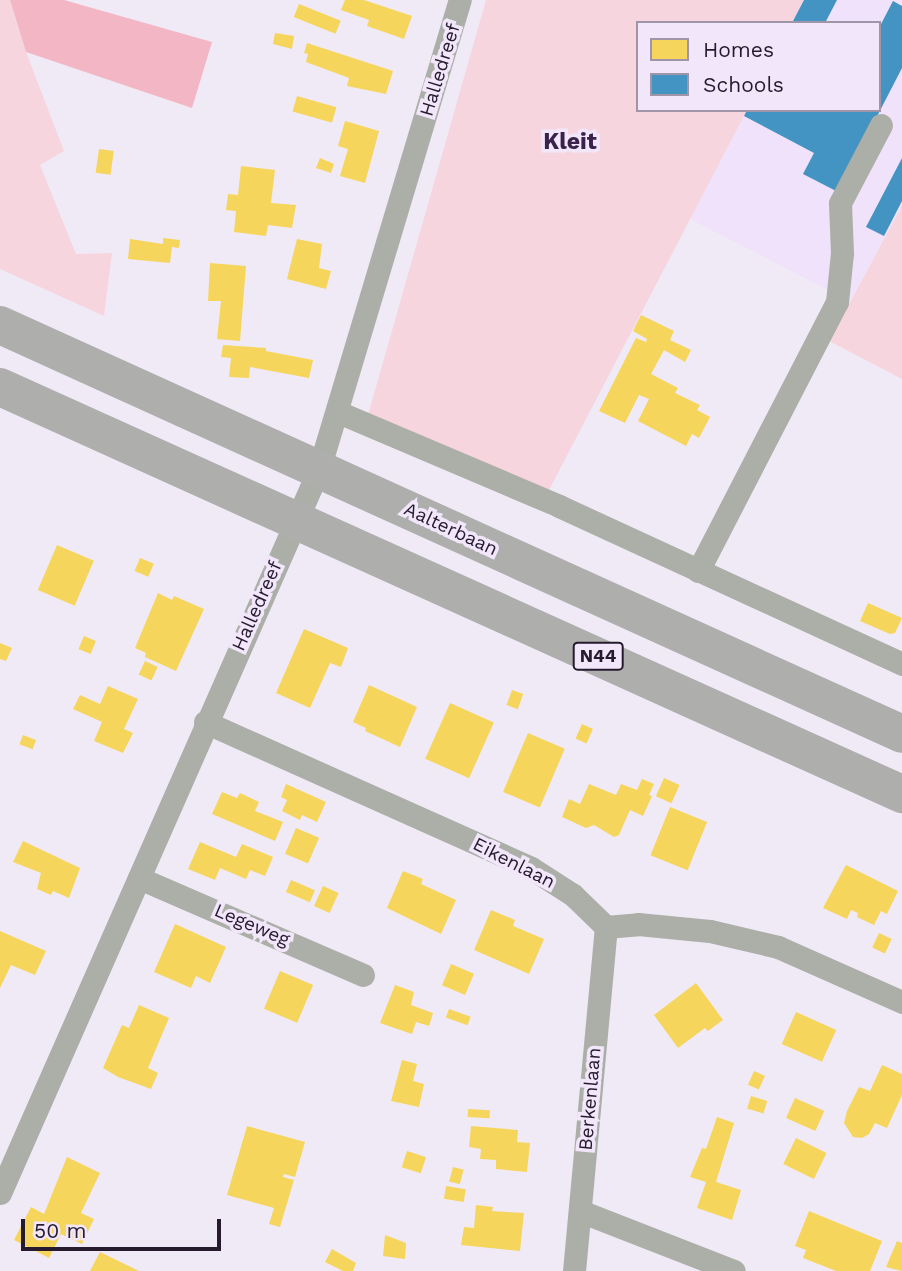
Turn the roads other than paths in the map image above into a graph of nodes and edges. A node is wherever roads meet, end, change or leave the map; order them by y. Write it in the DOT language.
graph roads {
  1 [pos="460,0"];
  2 [pos="881,125"];
  3 [pos="0,325"];
  4 [pos="0,387"];
  5 [pos="338,412"];
  6 [pos="319,468"];
  7 [pos="294,519"];
  8 [pos="698,571"];
  9 [pos="902,664"];
  10 [pos="205,722"];
  11 [pos="902,734"];
  12 [pos="902,794"];
  13 [pos="139,878"];
  14 [pos="606,927"];
  15 [pos="363,975"];
  16 [pos="902,1002"];
  17 [pos="0,1193"];
  18 [pos="580,1211"];
  19 [pos="574,1271"];
  20 [pos="734,1271"];
  1 -- 5 [label="street, Halledreef"];
  2 -- 8 [label="street"];
  3 -- 6 [label="highway, Aalterbaan"];
  4 -- 7 [label="highway, N44"];
  5 -- 6 [label="street, Halledreef"];
  5 -- 8 [label="street"];
  6 -- 7 [label="street, Halledreef"];
  6 -- 11 [label="highway, Aalterbaan"];
  7 -- 10 [label="street, Halledreef"];
  7 -- 12 [label="highway, N44"];
  8 -- 9 [label="street"];
  10 -- 13 [label="street, Halledreef"];
  10 -- 14 [label="street, Eikenlaan"];
  13 -- 15 [label="street, Legeweg"];
  13 -- 17 [label="street, Halledreef"];
  14 -- 16 [label="street"];
  14 -- 18 [label="street, Berkenlaan"];
  18 -- 19 [label="street, Berkenlaan"];
  18 -- 20 [label="street"];
}
